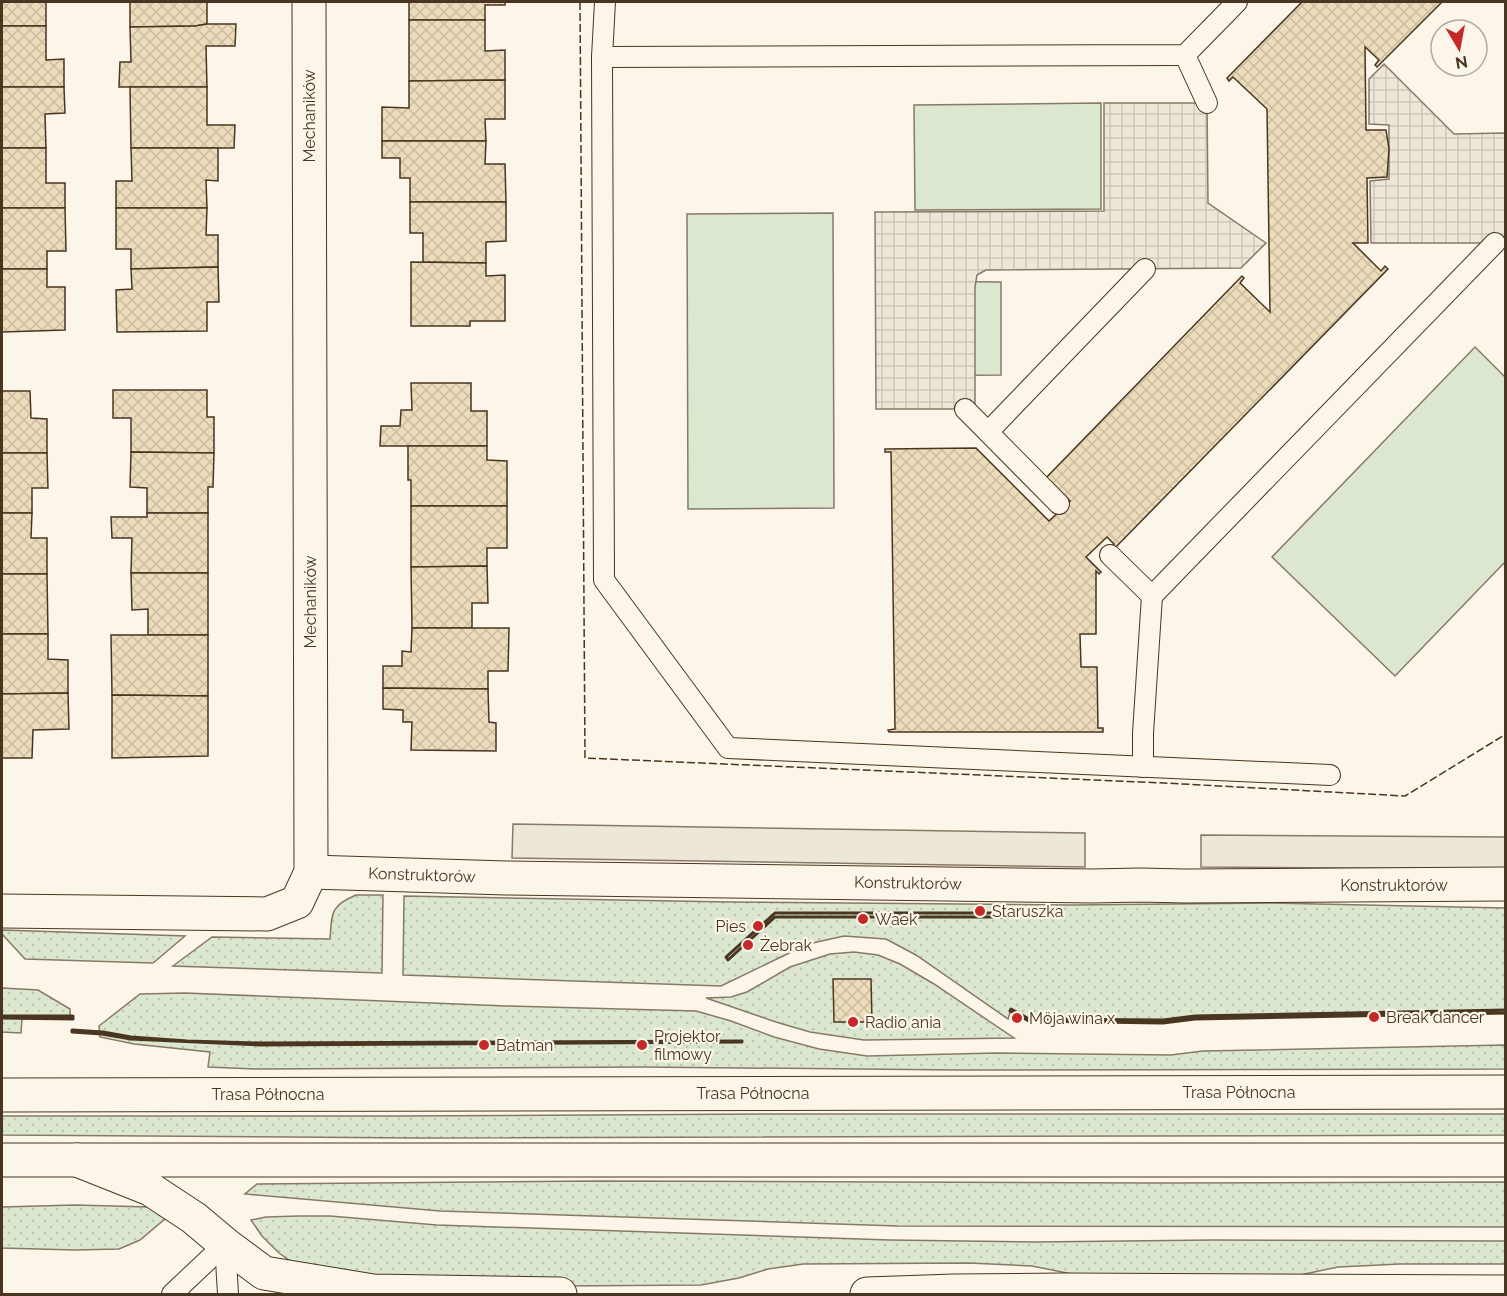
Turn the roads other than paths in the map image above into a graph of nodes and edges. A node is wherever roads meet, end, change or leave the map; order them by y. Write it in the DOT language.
graph roads {
  1 [pos="309,2"];
  2 [pos="605,2"];
  3 [pos="1237,2"];
  4 [pos="1185,55"];
  5 [pos="602,57"];
  6 [pos="1207,103"];
  7 [pos="1495,243"];
  8 [pos="1145,269"];
  9 [pos="965,409"];
  10 [pos="988,432"];
  11 [pos="1059,504"];
  12 [pos="1110,555"];
  13 [pos="1152,596"];
  14 [pos="1143,767"];
  15 [pos="1330,775"];
  16 [pos="311,872"];
  17 [pos="1506,884"];
  18 [pos="2,911"];
  19 [pos="1506,1092"];
  20 [pos="2,1095"];
  21 [pos="2,1160"];
  22 [pos="77,1160"];
  23 [pos="1506,1160"];
  24 [pos="225,1244"];
  25 [pos="1417,1293"];
  26 [pos="1492,1293"];
  27 [pos="172,1294"];
  28 [pos="228,1294"];
  29 [pos="560,1294"];
  30 [pos="867,1294"];
  1 -- 16 [label="street, Mechaników"];
  2 -- 5 [label="lane"];
  3 -- 4 [label="lane"];
  4 -- 5 [label="lane"];
  4 -- 6 [label="lane"];
  5 -- 14 [label="lane"];
  7 -- 13 [label="lane"];
  8 -- 10 [label="lane"];
  9 -- 10 [label="lane"];
  10 -- 11 [label="lane"];
  12 -- 13 [label="lane"];
  13 -- 14 [label="lane"];
  14 -- 15 [label="lane"];
  16 -- 17 [label="street, Konstruktorów"];
  16 -- 18 [label="street, Mechaników"];
  19 -- 20 [label="street, Trasa Północna"];
  21 -- 22 [label="street"];
  22 -- 23 [label="street"];
  22 -- 24 [label="street"];
  24 -- 27 [label="lane"];
  24 -- 28 [label="lane"];
  24 -- 29 [label="street"];
  25 -- 26 [label="street"];
  25 -- 30 [label="street"];
}
